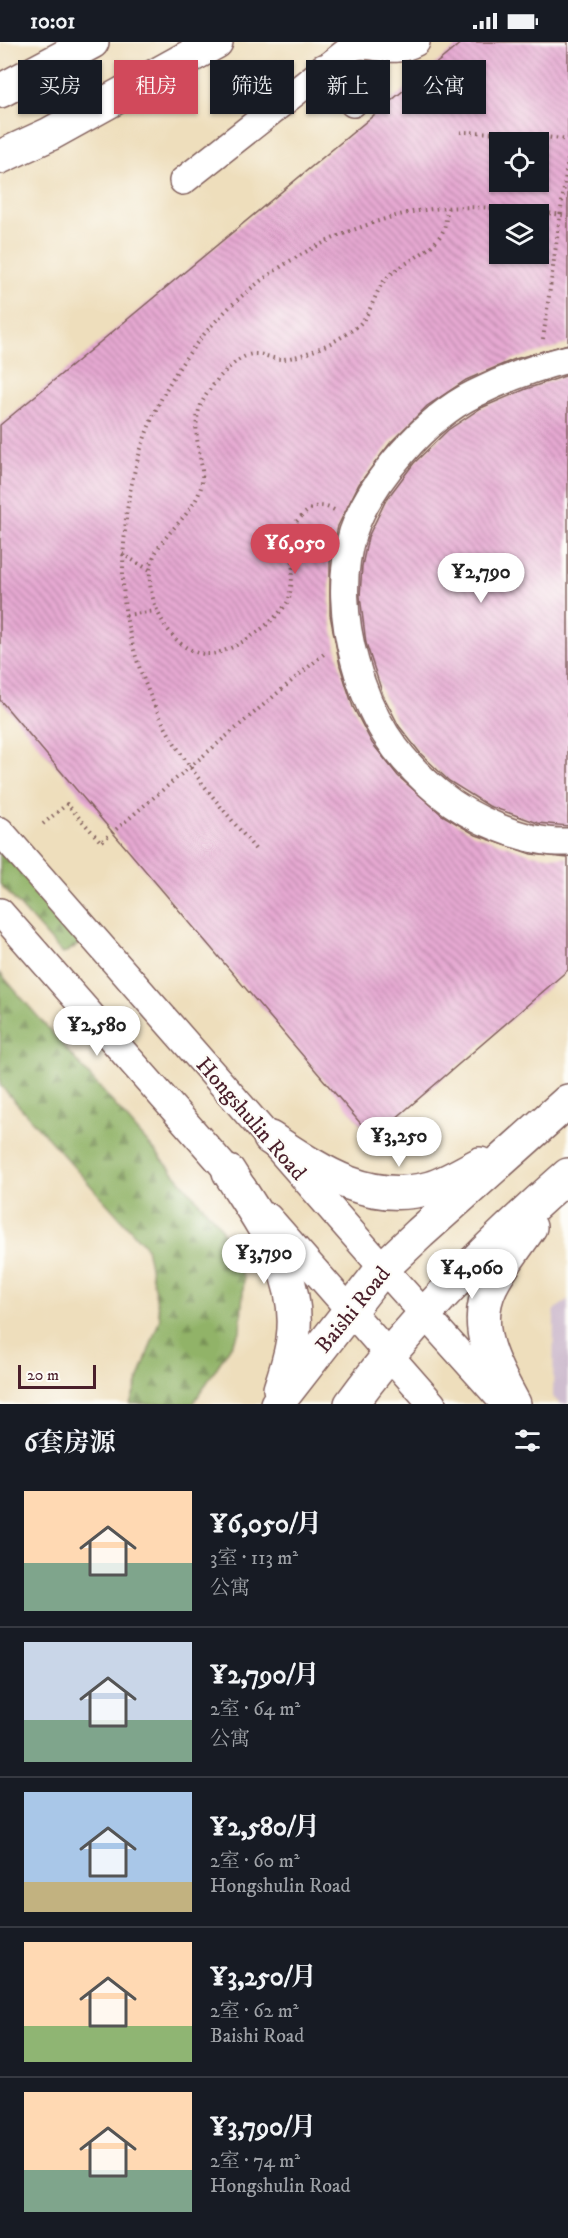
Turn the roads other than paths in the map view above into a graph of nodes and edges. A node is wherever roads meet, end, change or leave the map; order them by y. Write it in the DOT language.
graph roads {
  1 [pos="92,42"];
  2 [pos="216,42"];
  3 [pos="416,42"];
  4 [pos="334,60"];
  5 [pos="306,82"];
  6 [pos="0,91"];
  7 [pos="0,157"];
  8 [pos="183,182"];
  9 [pos="568,359"];
  10 [pos="0,831"];
  11 [pos="568,842"];
  12 [pos="0,912"];
  13 [pos="568,1101"];
  14 [pos="270,1138"];
  15 [pos="526,1138"];
  16 [pos="229,1172"];
  17 [pos="563,1179"];
  18 [pos="383,1268"];
  19 [pos="348,1310"];
  20 [pos="424,1314"];
  21 [pos="389,1357"];
  22 [pos="276,1404"];
  23 [pos="351,1404"];
  24 [pos="432,1404"];
  25 [pos="504,1404"];
  26 [pos="514,1404"];
  1 -- 6 [label="main road"];
  2 -- 7 [label="main road"];
  3 -- 4 [label="street"];
  5 -- 8 [label="street"];
  9 -- 11 [label="street"];
  10 -- 14 [label="street, Hongshulin Road"];
  12 -- 16 [label="street"];
  13 -- 15 [label="main road, Baishi Road"];
  14 -- 15 [label="main road"];
  14 -- 18 [label="street, Hongshulin Road"];
  15 -- 18 [label="main road, Baishi Road"];
  16 -- 19 [label="street"];
  16 -- 22 [label="main road"];
  17 -- 20 [label="main road"];
  17 -- 26 [label="main road"];
  18 -- 19 [label="main road, Baishi Road"];
  18 -- 20 [label="street, Hongshulin Road"];
  19 -- 21 [label="street"];
  19 -- 22 [label="main road, Baishi Road"];
  20 -- 21 [label="main road"];
  20 -- 25 [label="street, Hongshulin Road"];
  21 -- 23 [label="main road"];
  21 -- 24 [label="street"];
}
